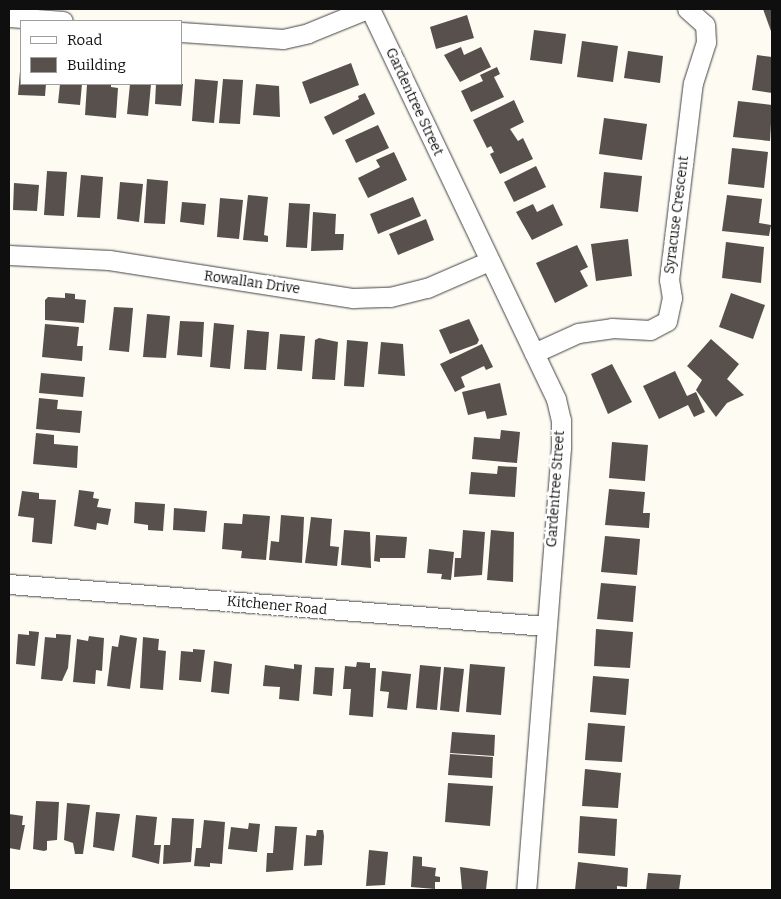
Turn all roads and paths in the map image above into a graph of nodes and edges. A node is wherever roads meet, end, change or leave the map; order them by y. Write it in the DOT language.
graph roads {
  1 [pos="366,9"];
  2 [pos="370,9"];
  3 [pos="687,9"];
  4 [pos="9,17"];
  5 [pos="50,20"];
  6 [pos="182,32"];
  7 [pos="9,255"];
  8 [pos="489,261"];
  9 [pos="534,353"];
  10 [pos="9,584"];
  11 [pos="546,626"];
  12 [pos="526,890"];
  1 -- 6 [label="street"];
  2 -- 8 [label="street, Gardentree Street"];
  3 -- 9 [label="street, Syracuse Crescent"];
  4 -- 5 [label="street"];
  7 -- 8 [label="street, Rowallan Drive"];
  8 -- 9 [label="street, Gardentree Street"];
  9 -- 11 [label="street, Gardentree Street"];
  10 -- 11 [label="street, Kitchener Road"];
  11 -- 12 [label="street, Gardentree Street"];
}
